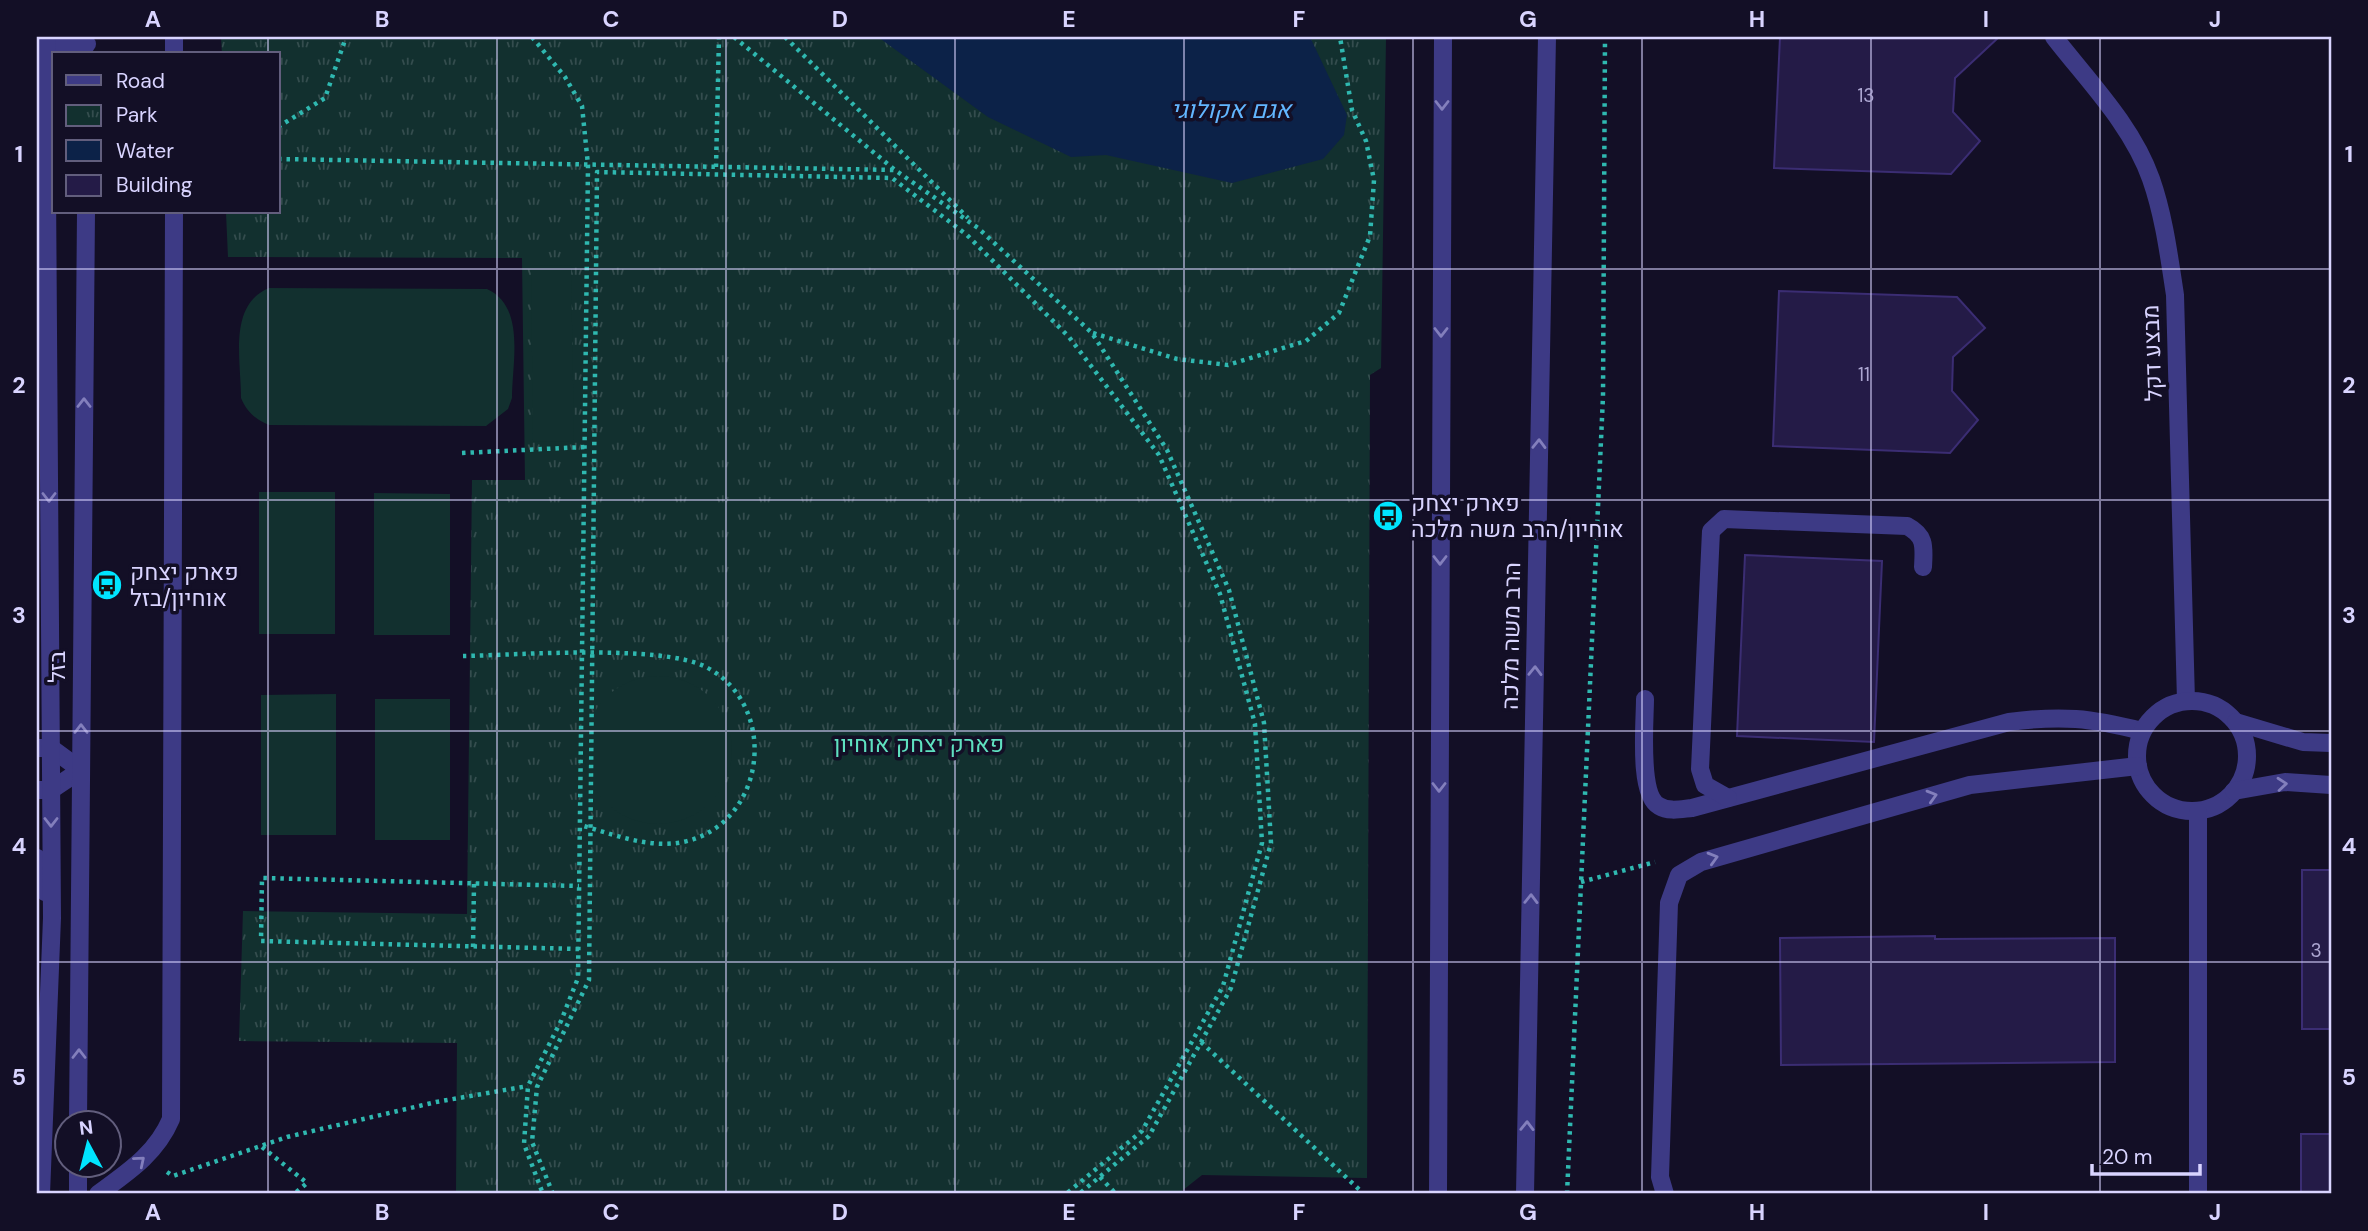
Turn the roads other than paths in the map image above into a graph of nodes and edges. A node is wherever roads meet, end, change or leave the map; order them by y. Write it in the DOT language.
graph roads {
  1 [pos="1443,37"];
  2 [pos="1547,37"];
  3 [pos="2053,37"];
  4 [pos="43,42"];
  5 [pos="87,45"];
  6 [pos="86,214"];
  7 [pos="173,214"];
  8 [pos="1923,567"];
  9 [pos="1645,699"];
  10 [pos="2186,701"];
  11 [pos="2236,722"];
  12 [pos="2142,731"];
  13 [pos="2331,743"];
  14 [pos="44,748"];
  15 [pos="2138,766"];
  16 [pos="81,770"];
  17 [pos="2331,785"];
  18 [pos="44,790"];
  19 [pos="2234,791"];
  20 [pos="1728,798"];
  21 [pos="2198,812"];
  22 [pos="37,858"];
  23 [pos="52,918"];
  24 [pos="78,1108"];
  25 [pos="41,1194"];
  26 [pos="98,1194"];
  27 [pos="1437,1194"];
  28 [pos="1525,1194"];
  29 [pos="1665,1194"];
  30 [pos="2197,1194"];
  1 -- 27 [label="street, one-way"];
  28 -- 2 [label="street, הרב משה מלכה, one-way"];
  3 -- 10 [label="street, מבצע דקל"];
  4 -- 5 [label="street"];
  4 -- 14 [label="street, בזל, one-way"];
  16 -- 6 [label="street, בזל, one-way"];
  26 -- 7 [label="street, one-way"];
  8 -- 20 [label="street"];
  9 -- 20 [label="street"];
  10 -- 11 [label="street"];
  10 -- 12 [label="street"];
  11 -- 13 [label="street"];
  11 -- 19 [label="street"];
  12 -- 15 [label="street"];
  12 -- 20 [label="street"];
  14 -- 16 [label="street"];
  14 -- 18 [label="street, בזל"];
  15 -- 21 [label="street"];
  29 -- 15 [label="street, one-way"];
  16 -- 18 [label="street"];
  24 -- 16 [label="street, בזל, one-way"];
  19 -- 17 [label="street, one-way"];
  18 -- 23 [label="street, בזל, one-way"];
  19 -- 21 [label="street"];
  21 -- 30 [label="street"];
  22 -- 23 [label="street"];
  23 -- 25 [label="street, בזל"];
}
